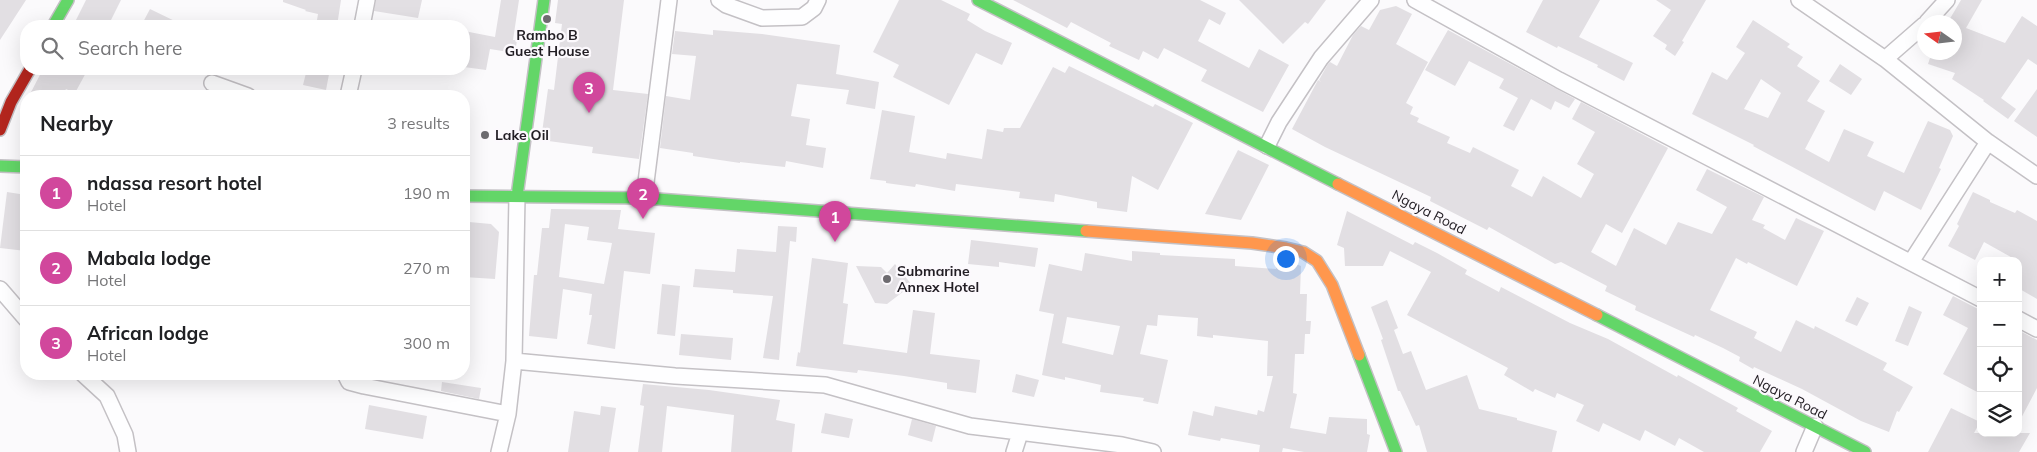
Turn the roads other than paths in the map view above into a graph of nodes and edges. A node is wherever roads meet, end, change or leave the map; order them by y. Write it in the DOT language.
graph roads {
  1 [pos="68,0"];
  2 [pos="367,0"];
  3 [pos="544,0"];
  4 [pos="669,0"];
  5 [pos="719,0"];
  6 [pos="818,0"];
  7 [pos="978,0"];
  8 [pos="1370,0"];
  9 [pos="1415,0"];
  10 [pos="1799,0"];
  11 [pos="1947,0"];
  12 [pos="1934,15"];
  13 [pos="57,20"];
  14 [pos="363,20"];
  15 [pos="1917,32"];
  16 [pos="1885,59"];
  17 [pos="27,75"];
  18 [pos="353,75"];
  19 [pos="212,83"];
  20 [pos="231,90"];
  21 [pos="349,90"];
  22 [pos="0,130"];
  23 [pos="1988,142"];
  24 [pos="1267,146"];
  25 [pos="0,166"];
  26 [pos="20,167"];
  27 [pos="2037,176"];
  28 [pos="470,196"];
  29 [pos="517,196"];
  30 [pos="644,198"];
  31 [pos="1911,262"];
  32 [pos="0,289"];
  33 [pos="1977,297"];
  34 [pos="20,311"];
  35 [pos="2022,321"];
  36 [pos="2037,329"];
  37 [pos="514,361"];
  38 [pos="90,380"];
  39 [pos="348,380"];
  40 [pos="508,414"];
  41 [pos="1815,426"];
  42 [pos="1020,433"];
  43 [pos="128,452"];
  44 [pos="499,452"];
  45 [pos="1014,452"];
  46 [pos="1153,452"];
  47 [pos="1396,452"];
  48 [pos="1804,452"];
  49 [pos="1866,452"];
  1 -- 13 [label="street"];
  2 -- 14 [label="street"];
  3 -- 29 [label="street"];
  4 -- 30 [label="street"];
  5 -- 6 [label="street"];
  7 -- 24 [label="street, Ngaya Road"];
  8 -- 24 [label="street"];
  9 -- 31 [label="street"];
  10 -- 16 [label="street"];
  11 -- 12 [label="street"];
  15 -- 16 [label="street"];
  16 -- 23 [label="street"];
  17 -- 22 [label="street"];
  18 -- 21 [label="street"];
  19 -- 20 [label="street"];
  23 -- 27 [label="street"];
  23 -- 31 [label="street"];
  24 -- 41 [label="street, Ngaya Road"];
  25 -- 26 [label="street"];
  28 -- 29 [label="street"];
  29 -- 30 [label="street"];
  29 -- 37 [label="street"];
  30 -- 47 [label="street"];
  31 -- 33 [label="street"];
  32 -- 34 [label="street"];
  35 -- 36 [label="street"];
  37 -- 40 [label="street"];
  37 -- 42 [label="street"];
  38 -- 43 [label="street"];
  39 -- 40 [label="street"];
  40 -- 44 [label="street"];
  41 -- 48 [label="street"];
  41 -- 49 [label="street, Ngaya Road"];
  42 -- 45 [label="street"];
  42 -- 46 [label="street"];
}
